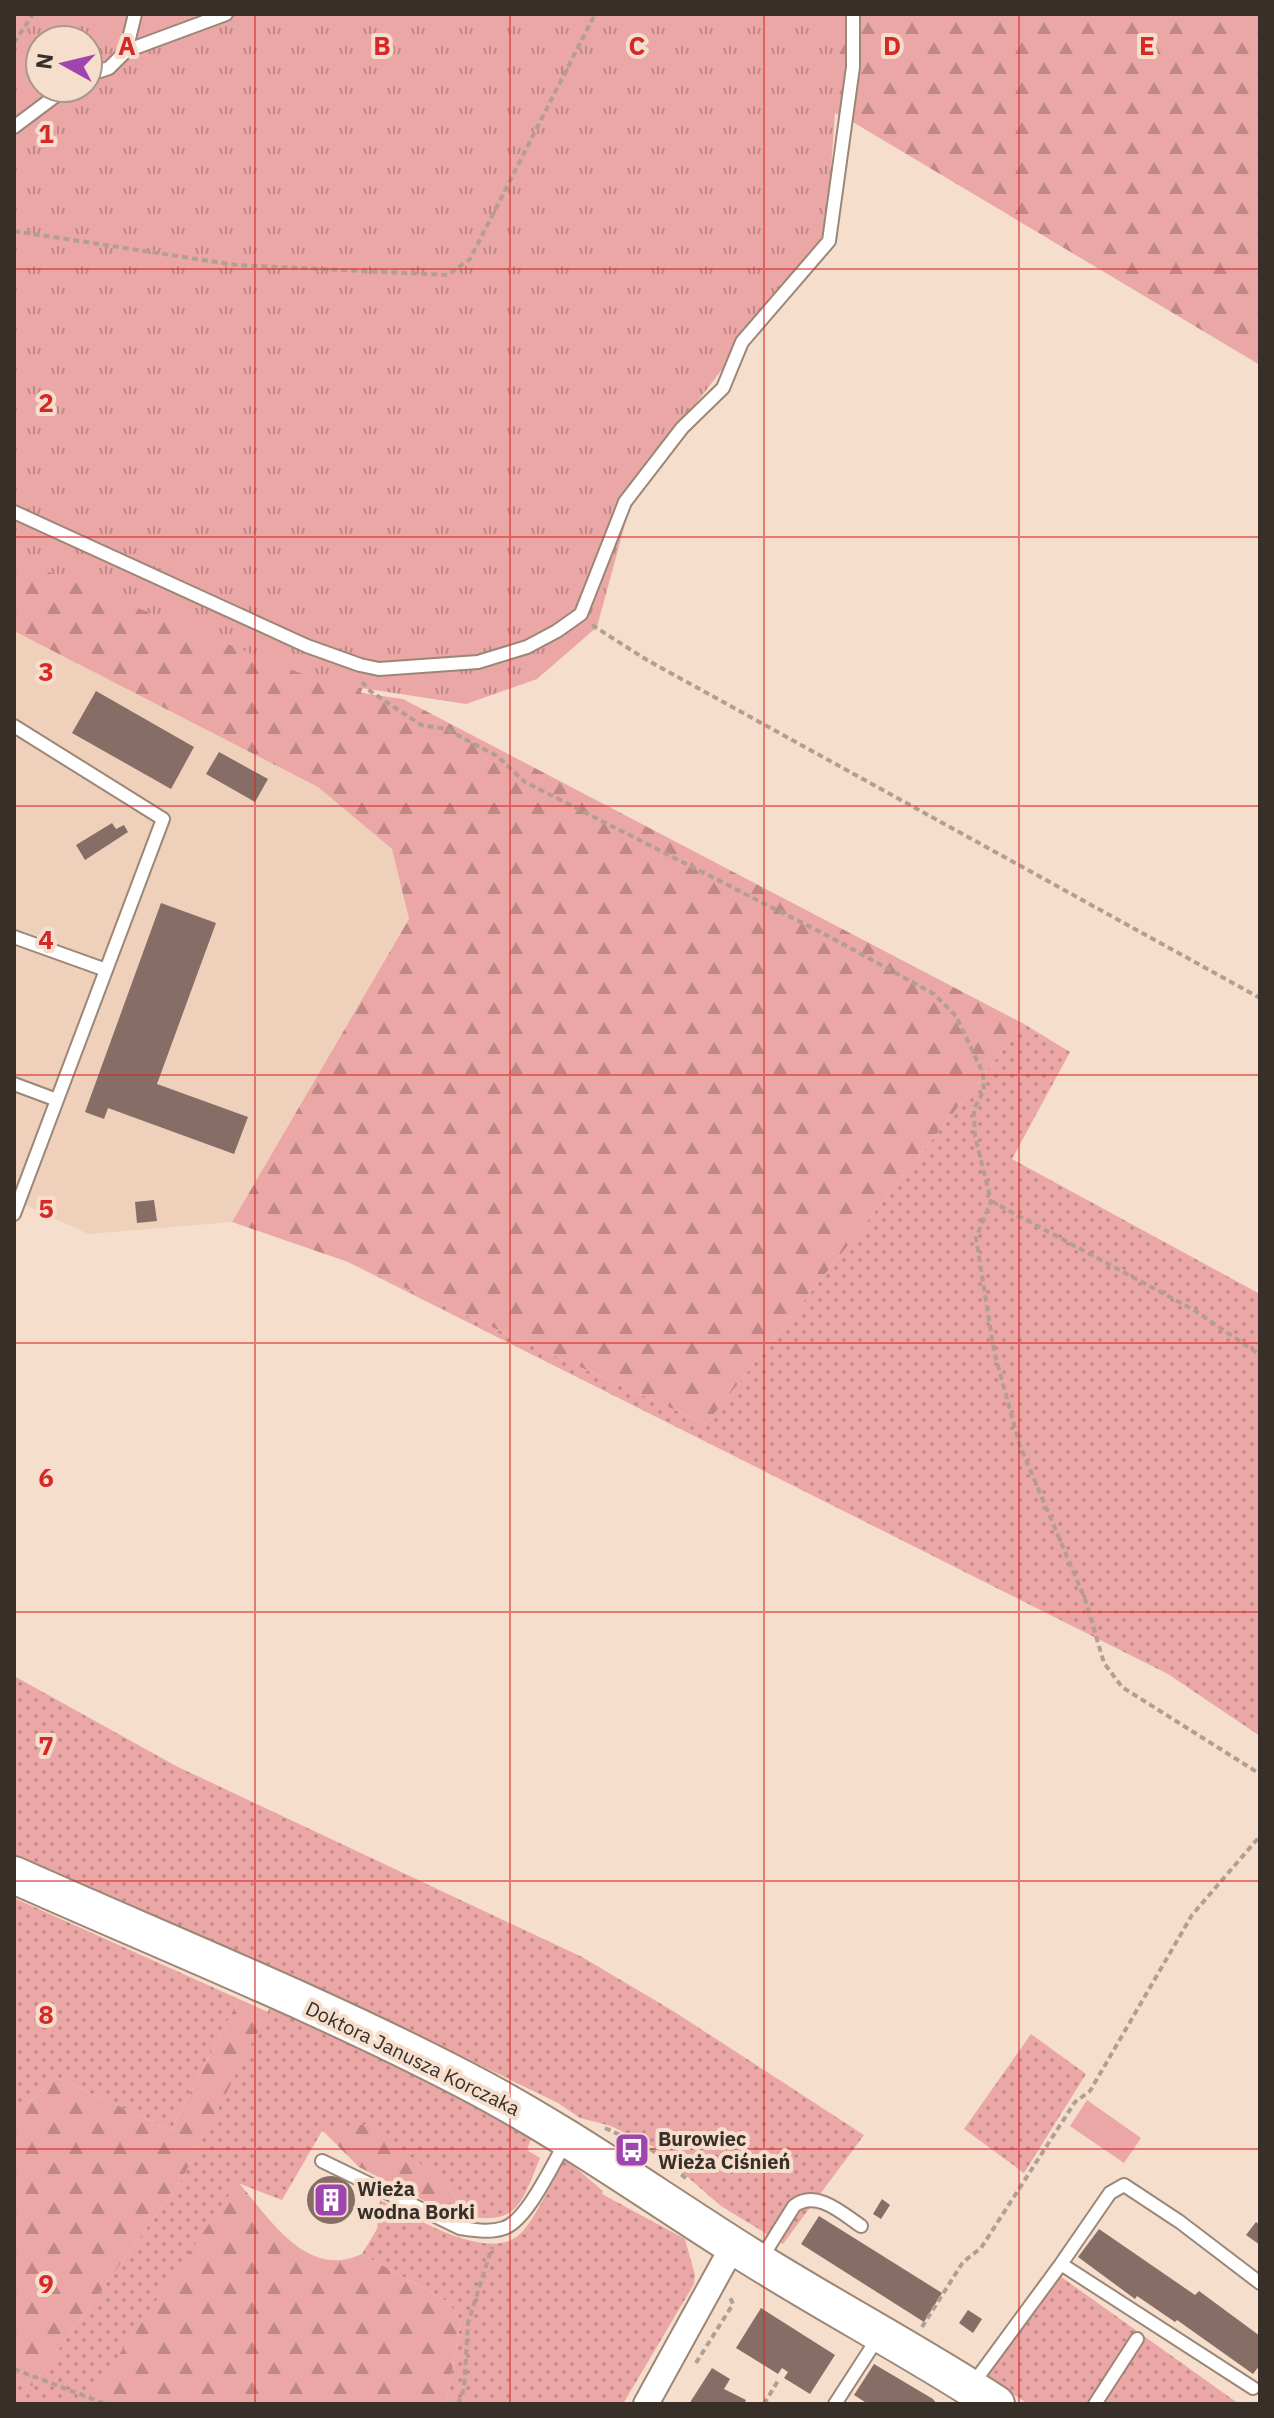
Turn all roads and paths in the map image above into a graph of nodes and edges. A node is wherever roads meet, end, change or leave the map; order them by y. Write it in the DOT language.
graph roads {
  1 [pos="33,14"];
  2 [pos="135,14"];
  3 [pos="226,14"];
  4 [pos="595,14"];
  5 [pos="853,14"];
  6 [pos="14,43"];
  7 [pos="126,51"];
  8 [pos="104,70"];
  9 [pos="45,104"];
  10 [pos="14,127"];
  11 [pos="14,231"];
  12 [pos="14,512"];
  13 [pos="581,614"];
  14 [pos="360,665"];
  15 [pos="14,726"];
  16 [pos="14,937"];
  17 [pos="106,970"];
  18 [pos="1260,998"];
  19 [pos="14,1084"];
  20 [pos="57,1100"];
  21 [pos="991,1201"];
  22 [pos="14,1214"];
  23 [pos="1260,1355"];
  24 [pos="1260,1774"];
  25 [pos="1260,1836"];
  26 [pos="14,1875"];
  27 [pos="568,2139"];
  28 [pos="322,2161"];
  29 [pos="861,2226"];
  30 [pos="496,2229"];
  31 [pos="747,2254"];
  32 [pos="1061,2264"];
  33 [pos="1260,2283"];
  34 [pos="881,2332"];
  35 [pos="917,2336"];
  36 [pos="1137,2339"];
  37 [pos="14,2369"];
  38 [pos="779,2379"];
  39 [pos="1253,2388"];
  40 [pos="989,2400"];
  41 [pos="106,2404"];
  42 [pos="458,2404"];
  43 [pos="646,2404"];
  44 [pos="764,2404"];
  45 [pos="835,2404"];
  46 [pos="1095,2404"];
  1 -- 6 [label="path"];
  2 -- 7 [label="lane"];
  3 -- 7 [label="lane"];
  4 -- 11 [label="path"];
  5 -- 13 [label="lane"];
  7 -- 8 [label="lane"];
  9 -- 10 [label="lane"];
  12 -- 14 [label="lane"];
  13 -- 14 [label="lane"];
  13 -- 18 [label="path"];
  14 -- 21 [label="path"];
  15 -- 17 [label="lane"];
  16 -- 17 [label="lane"];
  17 -- 20 [label="lane"];
  19 -- 20 [label="lane"];
  20 -- 22 [label="lane"];
  21 -- 23 [label="path"];
  21 -- 24 [label="path"];
  25 -- 35 [label="path"];
  26 -- 27 [label="street, Doktora Janusza Korczaka"];
  27 -- 30 [label="lane"];
  27 -- 31 [label="street, Doktora Janusza Korczaka"];
  28 -- 30 [label="lane"];
  29 -- 31 [label="lane"];
  30 -- 42 [label="path"];
  31 -- 34 [label="street, Doktora Janusza Korczaka"];
  31 -- 43 [label="street"];
  32 -- 33 [label="lane"];
  32 -- 39 [label="lane"];
  32 -- 40 [label="lane"];
  34 -- 40 [label="street, Doktora Janusza Korczaka"];
  34 -- 45 [label="lane"];
  36 -- 46 [label="lane"];
  37 -- 41 [label="path"];
  38 -- 44 [label="path"];
}
